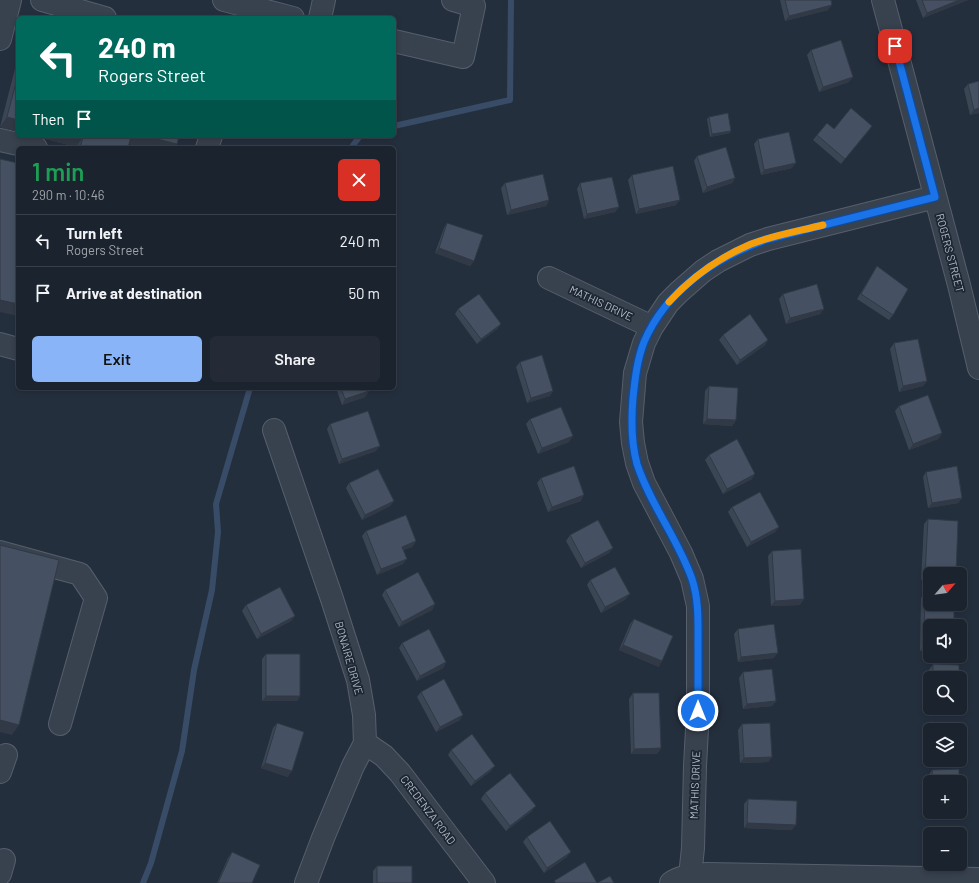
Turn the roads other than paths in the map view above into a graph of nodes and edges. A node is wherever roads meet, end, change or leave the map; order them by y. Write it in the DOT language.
graph roads {
  1 [pos="10,0"];
  2 [pos="42,0"];
  3 [pos="224,0"];
  4 [pos="324,0"];
  5 [pos="453,0"];
  6 [pos="883,0"];
  7 [pos="98,16"];
  8 [pos="285,16"];
  9 [pos="320,16"];
  10 [pos="0,39"];
  11 [pos="396,41"];
  12 [pos="0,140"];
  13 [pos="27,146"];
  14 [pos="935,197"];
  15 [pos="549,278"];
  16 [pos="652,327"];
  17 [pos="0,344"];
  18 [pos="16,349"];
  19 [pos="979,368"];
  20 [pos="274,430"];
  21 [pos="0,552"];
  22 [pos="60,724"];
  23 [pos="365,743"];
  24 [pos="979,879"];
  25 [pos="680,880"];
  26 [pos="306,883"];
  27 [pos="484,883"];
  1 -- 10 [label="street"];
  2 -- 7 [label="street"];
  3 -- 8 [label="street"];
  4 -- 9 [label="street"];
  5 -- 11 [label="street"];
  6 -- 14 [label="street, ROGERS STREET"];
  12 -- 13 [label="street"];
  14 -- 16 [label="street, MATHIS DRIVE"];
  14 -- 19 [label="street, ROGERS STREET"];
  15 -- 16 [label="street, MATHIS DRIVE"];
  16 -- 25 [label="street, MATHIS DRIVE"];
  17 -- 18 [label="street"];
  20 -- 23 [label="street, BONAIRE DRIVE"];
  21 -- 22 [label="street"];
  23 -- 26 [label="street, BONAIRE DRIVE"];
  23 -- 27 [label="street, CREDENZA ROAD"];
  24 -- 25 [label="street"];
}
